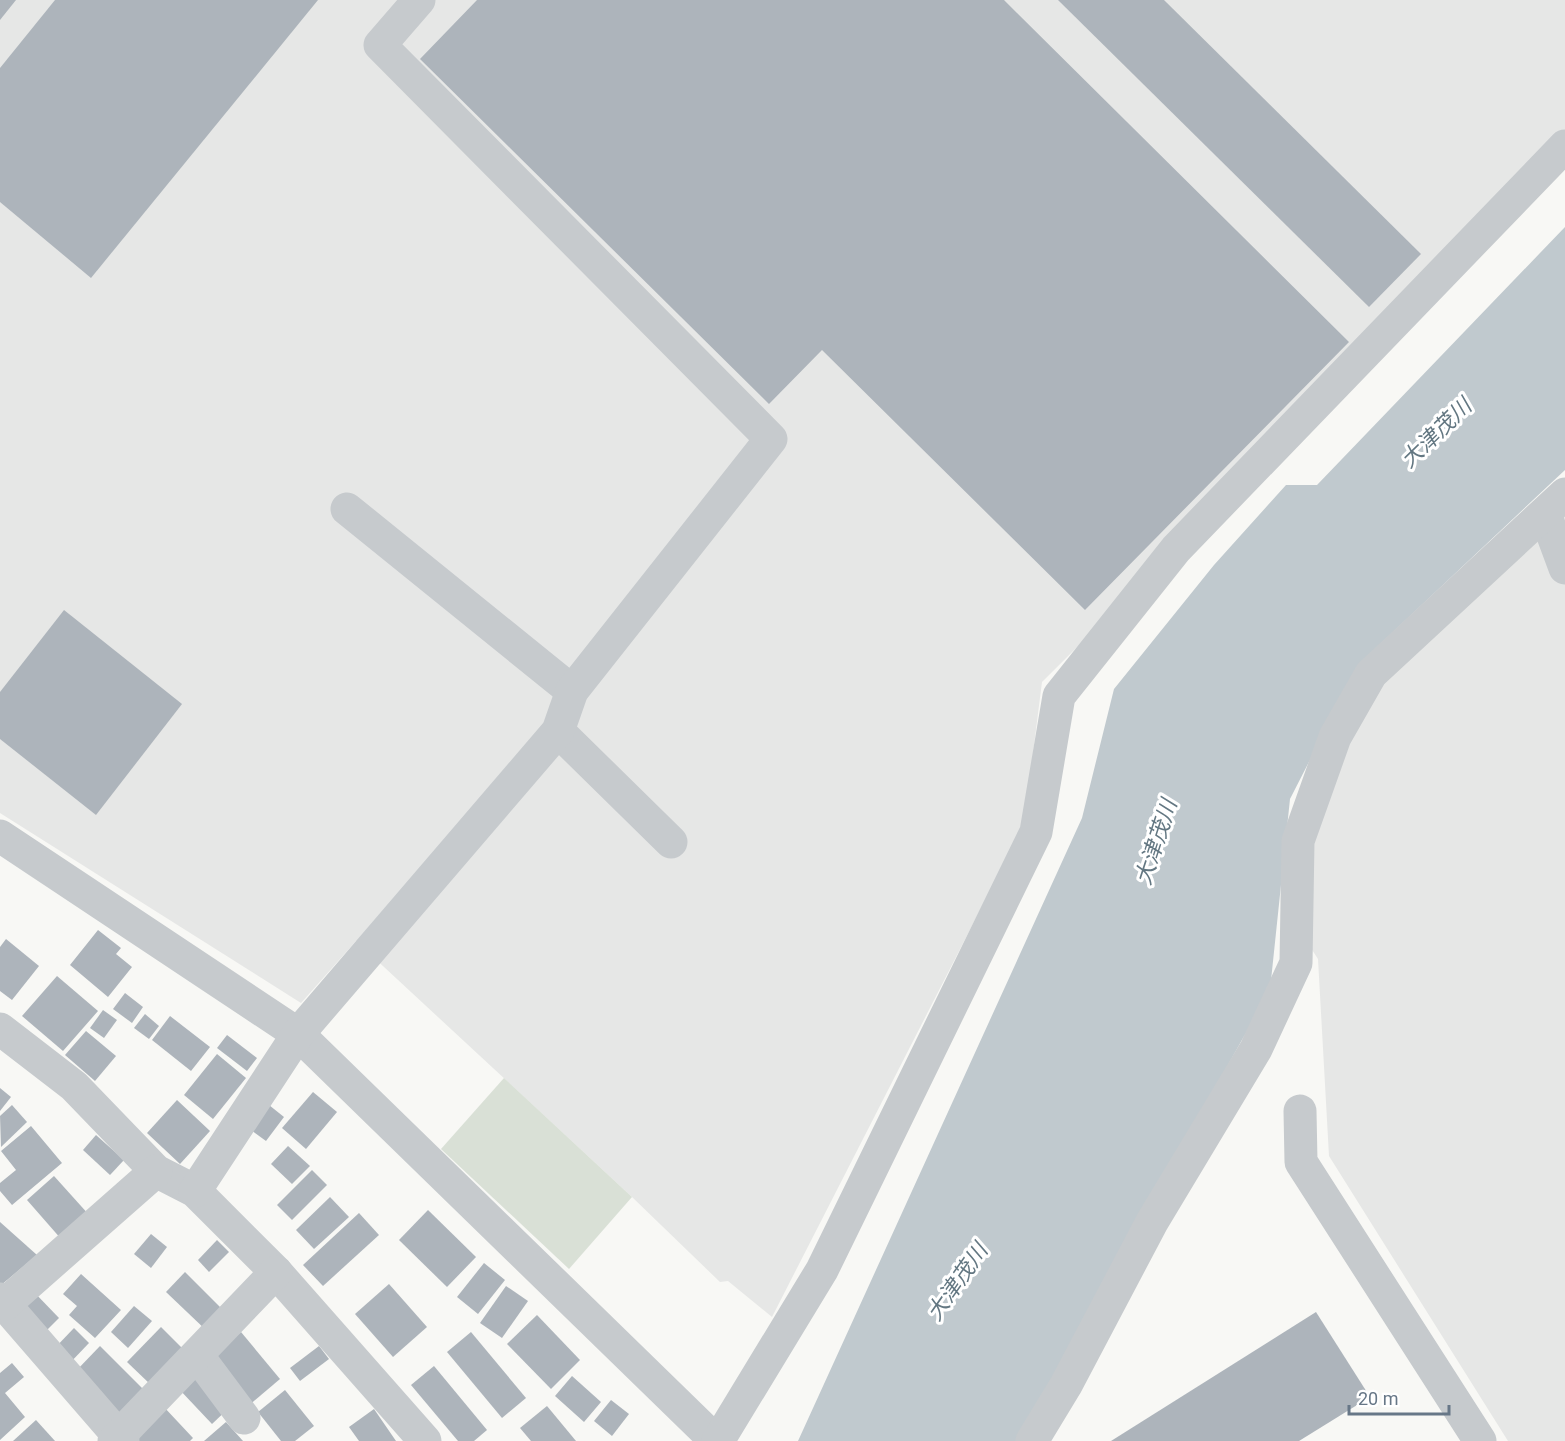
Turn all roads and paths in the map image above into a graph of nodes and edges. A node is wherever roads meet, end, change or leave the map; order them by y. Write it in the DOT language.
graph roads {
  1 [pos="419,0"];
  2 [pos="1565,146"];
  3 [pos="1555,504"];
  4 [pos="347,509"];
  5 [pos="1565,568"];
  6 [pos="572,691"];
  7 [pos="558,732"];
  8 [pos="0,836"];
  9 [pos="671,842"];
  10 [pos="0,1029"];
  11 [pos="298,1034"];
  12 [pos="1300,1111"];
  13 [pos="156,1172"];
  14 [pos="195,1191"];
  15 [pos="276,1272"];
  16 [pos="3,1302"];
  17 [pos="198,1355"];
  18 [pos="244,1418"];
  19 [pos="119,1439"];
  20 [pos="425,1441"];
  21 [pos="717,1441"];
  22 [pos="1032,1441"];
  23 [pos="1480,1441"];
  1 -- 6 [label="street"];
  2 -- 21 [label="street"];
  3 -- 5 [label="street"];
  3 -- 22 [label="street"];
  4 -- 6 [label="street"];
  6 -- 7 [label="street"];
  7 -- 9 [label="street"];
  7 -- 11 [label="street"];
  8 -- 11 [label="street"];
  10 -- 13 [label="street"];
  11 -- 14 [label="street"];
  11 -- 21 [label="street"];
  12 -- 23 [label="street"];
  13 -- 14 [label="street"];
  13 -- 16 [label="street"];
  14 -- 15 [label="street"];
  15 -- 17 [label="street"];
  15 -- 20 [label="street"];
  16 -- 19 [label="street"];
  17 -- 18 [label="street"];
  17 -- 19 [label="street"];
}
